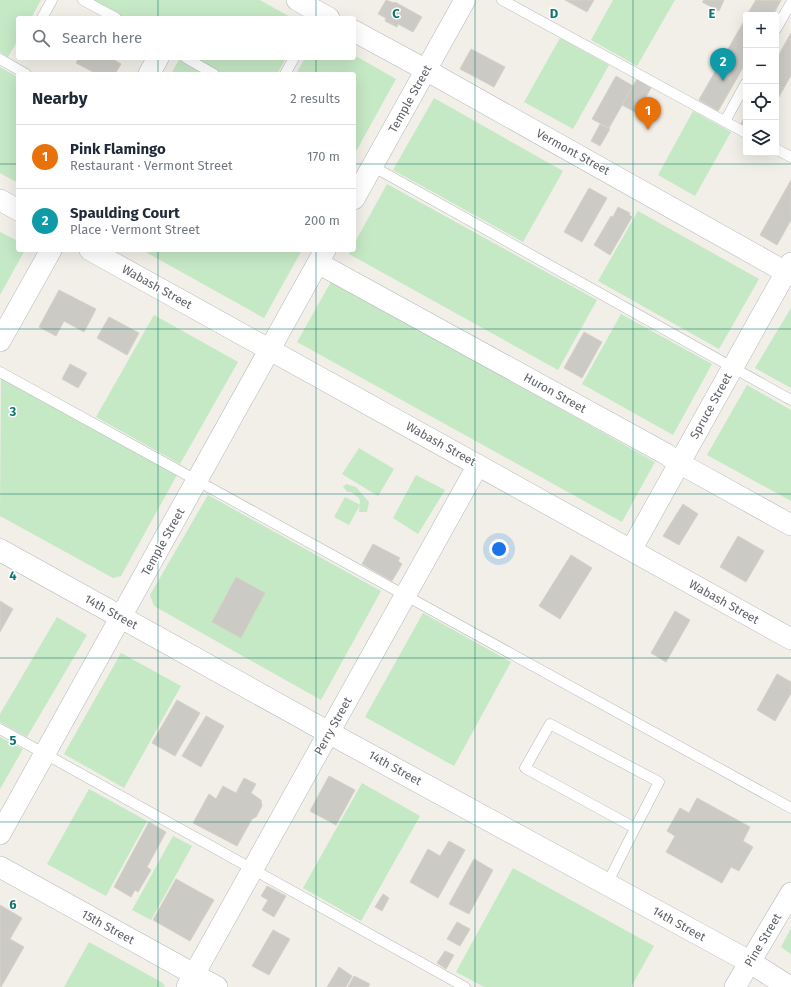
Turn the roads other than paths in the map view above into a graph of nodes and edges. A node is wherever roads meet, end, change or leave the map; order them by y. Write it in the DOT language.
graph roads {
  1 [pos="52,0"];
  2 [pos="84,0"];
  3 [pos="297,0"];
  4 [pos="465,0"];
  5 [pos="502,0"];
  6 [pos="791,2"];
  7 [pos="43,16"];
  8 [pos="112,16"];
  9 [pos="323,16"];
  10 [pos="779,24"];
  11 [pos="356,32"];
  12 [pos="0,59"];
  13 [pos="18,60"];
  14 [pos="157,60"];
  15 [pos="190,60"];
  16 [pos="293,60"];
  17 [pos="14,67"];
  18 [pos="426,70"];
  19 [pos="23,72"];
  20 [pos="150,72"];
  21 [pos="210,72"];
  22 [pos="286,72"];
  23 [pos="745,84"];
  24 [pos="725,121"];
  25 [pos="743,131"];
  26 [pos="779,151"];
  27 [pos="791,157"];
  28 [pos="372,166"];
  29 [pos="356,195"];
  30 [pos="0,200"];
  31 [pos="16,209"];
  32 [pos="49,252"];
  33 [pos="94,252"];
  34 [pos="322,256"];
  35 [pos="789,270"];
  36 [pos="0,341"];
  37 [pos="270,350"];
  38 [pos="733,367"];
  39 [pos="0,372"];
  40 [pos="791,400"];
  41 [pos="679,463"];
  42 [pos="478,465"];
  43 [pos="198,480"];
  44 [pos="791,525"];
  45 [pos="0,550"];
  46 [pos="631,550"];
  47 [pos="407,596"];
  48 [pos="121,617"];
  49 [pos="791,639"];
  50 [pos="0,729"];
  51 [pos="329,733"];
  52 [pos="45,754"];
  53 [pos="791,808"];
  54 [pos="636,828"];
  55 [pos="0,834"];
  56 [pos="0,867"];
  57 [pos="253,870"];
  58 [pos="607,884"];
  59 [pos="791,893"];
  60 [pos="750,962"];
  61 [pos="191,981"];
  62 [pos="217,987"];
  63 [pos="465,987"];
  64 [pos="735,987"];
  65 [pos="789,987"];
  1 -- 7 [label="lane"];
  2 -- 8 [label="lane"];
  3 -- 9 [label="street"];
  4 -- 18 [label="street, Temple Street"];
  5 -- 24 [label="lane"];
  6 -- 10 [label="lane"];
  11 -- 18 [label="street, Vermont Street"];
  12 -- 17 [label="lane"];
  13 -- 17 [label="lane"];
  14 -- 20 [label="street"];
  15 -- 21 [label="lane"];
  16 -- 22 [label="lane"];
  17 -- 19 [label="lane"];
  18 -- 28 [label="street, Temple Street"];
  18 -- 35 [label="street, Vermont Street"];
  23 -- 24 [label="lane"];
  24 -- 25 [label="lane"];
  26 -- 27 [label="lane"];
  28 -- 29 [label="street, Temple Street"];
  28 -- 38 [label="lane"];
  30 -- 31 [label="street"];
  32 -- 36 [label="street"];
  33 -- 37 [label="street, Wabash Street"];
  34 -- 37 [label="street, Temple Street"];
  34 -- 41 [label="street, Huron Street"];
  35 -- 38 [label="street, Spruce Street"];
  37 -- 42 [label="street, Wabash Street"];
  37 -- 43 [label="street, Temple Street"];
  38 -- 40 [label="lane"];
  38 -- 41 [label="street, Spruce Street"];
  39 -- 43 [label="lane"];
  41 -- 44 [label="street, Huron Street"];
  41 -- 46 [label="street, Spruce Street"];
  42 -- 46 [label="street, Wabash Street"];
  42 -- 47 [label="street, Perry Street"];
  43 -- 47 [label="lane"];
  43 -- 48 [label="street, Temple Street"];
  45 -- 48 [label="street, 14th Street"];
  46 -- 49 [label="street, Wabash Street"];
  47 -- 51 [label="street, Perry Street"];
  47 -- 53 [label="lane"];
  48 -- 51 [label="street, 14th Street"];
  48 -- 52 [label="street, Temple Street"];
  50 -- 52 [label="lane"];
  51 -- 57 [label="street, Perry Street"];
  51 -- 58 [label="street, 14th Street"];
  52 -- 55 [label="street, Temple Street"];
  52 -- 57 [label="lane"];
  54 -- 54 [label="lane"];
  54 -- 58 [label="lane"];
  56 -- 61 [label="street, 15th Street"];
  57 -- 61 [label="street, Perry Street"];
  57 -- 63 [label="lane"];
  58 -- 60 [label="street, 14th Street"];
  59 -- 60 [label="street, Pine Street"];
  60 -- 64 [label="street, Pine Street"];
  60 -- 65 [label="street, 14th Street"];
  61 -- 62 [label="street, 15th Street"];
}
